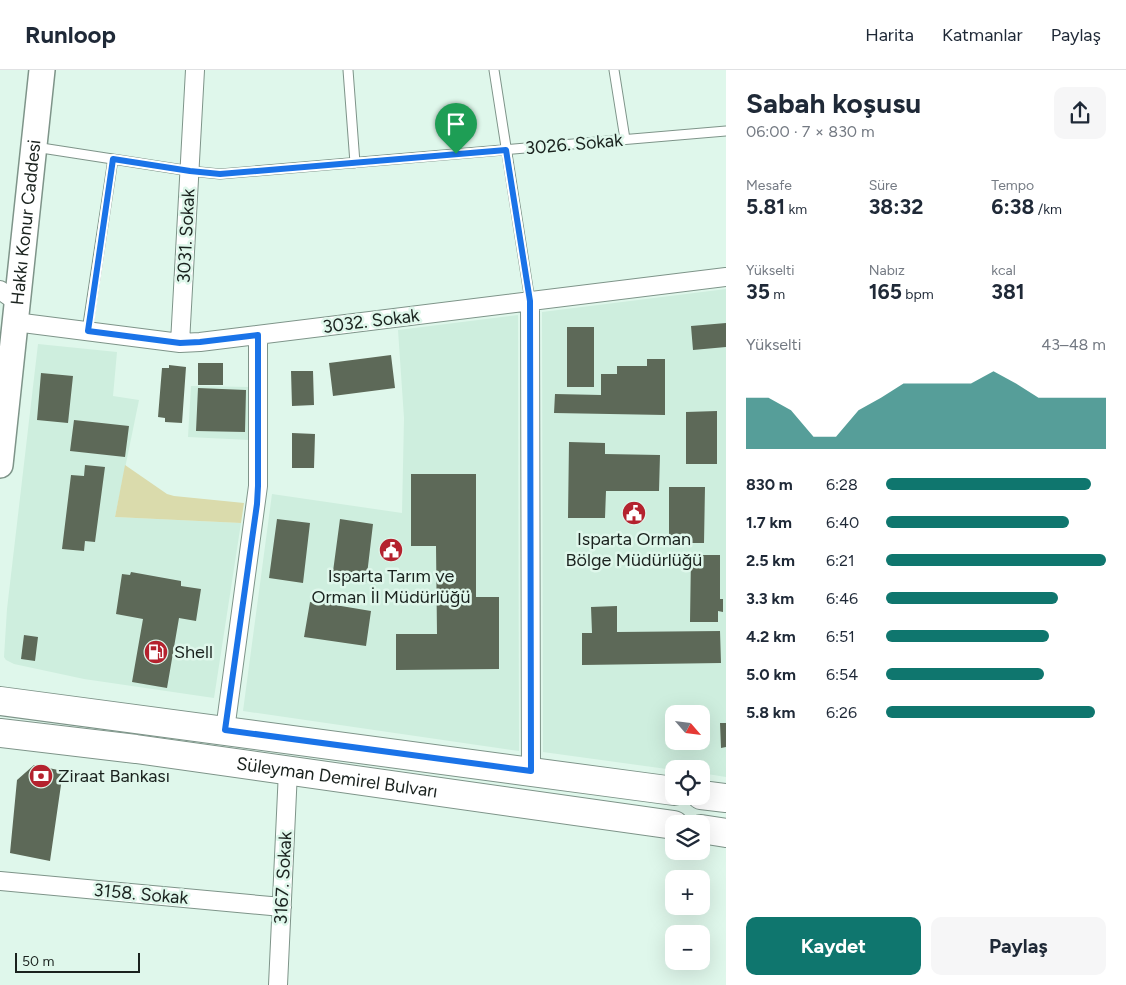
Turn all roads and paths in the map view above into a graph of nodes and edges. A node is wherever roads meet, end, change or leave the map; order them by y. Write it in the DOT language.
graph roads {
  1 [pos="42,70"];
  2 [pos="195,70"];
  3 [pos="348,70"];
  4 [pos="494,70"];
  5 [pos="614,70"];
  6 [pos="726,131"];
  7 [pos="625,140"];
  8 [pos="34,147"];
  9 [pos="506,150"];
  10 [pos="113,159"];
  11 [pos="355,163"];
  12 [pos="190,171"];
  13 [pos="726,277"];
  14 [pos="530,301"];
  15 [pos="11,305"];
  16 [pos="88,331"];
  17 [pos="258,335"];
  18 [pos="180,343"];
  19 [pos="0,465"];
  20 [pos="0,701"];
  21 [pos="225,730"];
  22 [pos="0,732"];
  23 [pos="288,771"];
  24 [pos="531,771"];
  25 [pos="665,790"];
  26 [pos="710,796"];
  27 [pos="726,798"];
  28 [pos="665,825"];
  29 [pos="710,830"];
  30 [pos="726,833"];
  31 [pos="0,881"];
  32 [pos="282,907"];
  33 [pos="278,985"];
  1 -- 8 [label="street, Hakkı Konur Caddesi"];
  2 -- 12 [label="street, 3031. Sokak"];
  3 -- 11 [label="lane"];
  4 -- 9 [label="lane"];
  5 -- 7 [label="lane"];
  6 -- 7 [label="lane, 3026. Sokak"];
  7 -- 9 [label="lane, 3026. Sokak"];
  8 -- 10 [label="lane, 3026. Sokak"];
  8 -- 15 [label="street, Hakkı Konur Caddesi"];
  9 -- 11 [label="lane, 3026. Sokak"];
  9 -- 14 [label="lane"];
  10 -- 12 [label="lane, 3026. Sokak"];
  10 -- 16 [label="lane"];
  11 -- 12 [label="lane, 3026. Sokak"];
  12 -- 18 [label="street, 3031. Sokak"];
  13 -- 14 [label="street, 3032. Sokak"];
  14 -- 17 [label="street, 3032. Sokak"];
  14 -- 24 [label="street"];
  15 -- 16 [label="street, 3032. Sokak"];
  15 -- 19 [label="street, Hakkı Konur Caddesi"];
  16 -- 18 [label="street, 3032. Sokak"];
  17 -- 18 [label="street, 3032. Sokak"];
  17 -- 21 [label="street"];
  20 -- 21 [label="main road"];
  21 -- 24 [label="main road"];
  22 -- 23 [label="main road, Süleyman Demirel Bulvarı"];
  23 -- 28 [label="main road, Süleyman Demirel Bulvarı"];
  23 -- 32 [label="street, 3167. Sokak"];
  24 -- 25 [label="main road"];
  26 -- 27 [label="main road"];
  29 -- 30 [label="main road"];
  31 -- 32 [label="street, 3158. Sokak"];
  32 -- 33 [label="street, 3167. Sokak"];
}
